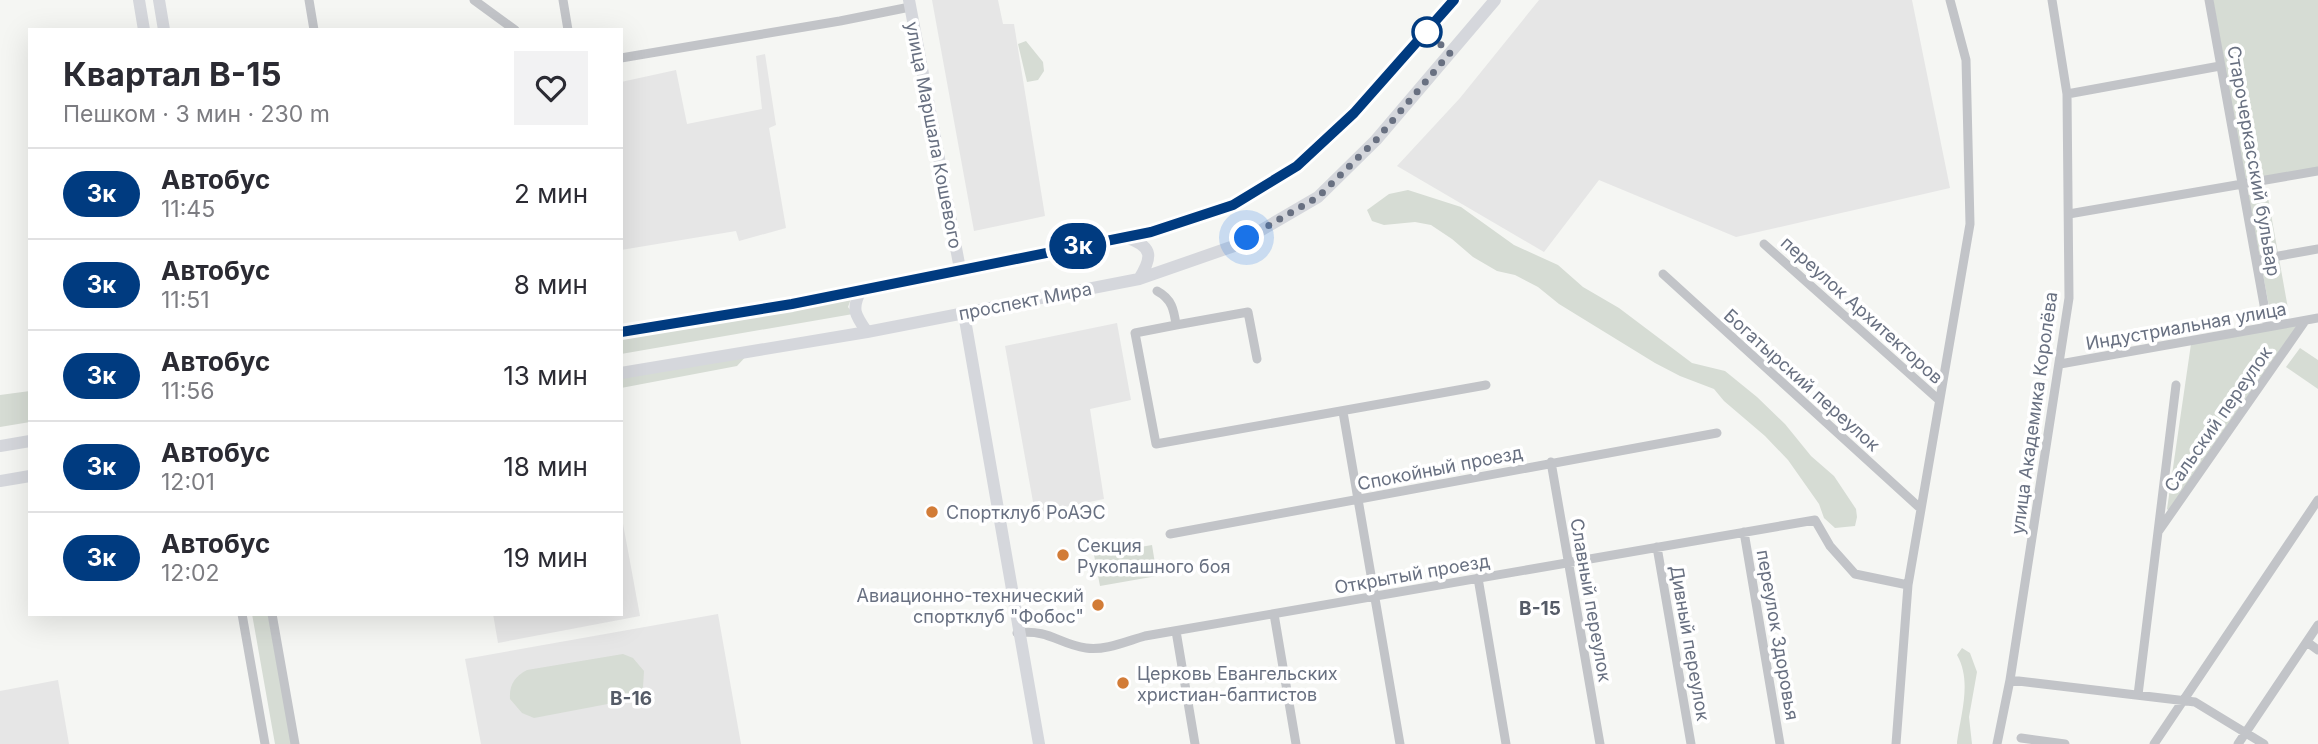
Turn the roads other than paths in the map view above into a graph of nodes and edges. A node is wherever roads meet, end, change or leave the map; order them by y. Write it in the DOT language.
graph roads {
  1 [pos="139,0"];
  2 [pos="159,0"];
  3 [pos="309,0"];
  4 [pos="474,0"];
  5 [pos="563,0"];
  6 [pos="1454,0"];
  7 [pos="1495,0"];
  8 [pos="1950,0"];
  9 [pos="2052,0"];
  10 [pos="2209,0"];
  11 [pos="911,2"];
  12 [pos="144,28"];
  13 [pos="164,28"];
  14 [pos="314,28"];
  15 [pos="512,28"];
  16 [pos="568,28"];
  17 [pos="623,58"];
  18 [pos="2220,66"];
  19 [pos="2067,94"];
  20 [pos="2318,172"];
  21 [pos="2242,184"];
  22 [pos="2069,214"];
  23 [pos="1126,237"];
  24 [pos="1764,244"];
  25 [pos="2318,248"];
  26 [pos="2256,260"];
  27 [pos="962,269"];
  28 [pos="1664,274"];
  29 [pos="1139,279"];
  30 [pos="862,290"];
  31 [pos="1157,291"];
  32 [pos="963,314"];
  33 [pos="2318,318"];
  34 [pos="2305,321"];
  35 [pos="1176,325"];
  36 [pos="2268,327"];
  37 [pos="623,332"];
  38 [pos="867,332"];
  39 [pos="1257,359"];
  40 [pos="2060,364"];
  41 [pos="623,373"];
  42 [pos="1486,384"];
  43 [pos="2176,386"];
  44 [pos="1939,400"];
  45 [pos="1343,412"];
  46 [pos="1717,433"];
  47 [pos="28,441"];
  48 [pos="0,446"];
  49 [pos="1551,462"];
  50 [pos="28,476"];
  51 [pos="0,481"];
  52 [pos="1357,500"];
  53 [pos="2318,500"];
  54 [pos="1920,508"];
  55 [pos="1744,532"];
  56 [pos="1170,534"];
  57 [pos="2157,535"];
  58 [pos="1657,547"];
  59 [pos="1569,562"];
  60 [pos="1478,578"];
  61 [pos="1908,585"];
  62 [pos="1374,596"];
  63 [pos="1274,614"];
  64 [pos="242,616"];
  65 [pos="272,616"];
  66 [pos="2318,625"];
  67 [pos="1176,631"];
  68 [pos="1018,633"];
  69 [pos="2307,642"];
  70 [pos="2318,650"];
  71 [pos="2010,680"];
  72 [pos="2138,695"];
  73 [pos="2184,700"];
  74 [pos="2246,732"];
  75 [pos="2021,738"];
  76 [pos="265,744"];
  77 [pos="295,744"];
  78 [pos="1037,744"];
  79 [pos="1195,744"];
  80 [pos="1296,744"];
  81 [pos="1400,744"];
  82 [pos="1506,744"];
  83 [pos="1600,744"];
  84 [pos="1691,744"];
  85 [pos="1780,744"];
  86 [pos="1896,744"];
  87 [pos="1997,744"];
  88 [pos="2065,744"];
  89 [pos="2154,744"];
  90 [pos="2238,744"];
  91 [pos="2264,744"];
  1 -- 12 [label="main road"];
  2 -- 13 [label="main road"];
  3 -- 14 [label="street"];
  4 -- 15 [label="street"];
  5 -- 16 [label="street"];
  6 -- 23 [label="main road"];
  7 -- 29 [label="main road, проспект Мира"];
  8 -- 44 [label="street"];
  9 -- 19 [label="street, улица Академика Королёва"];
  10 -- 18 [label="street, Старочеркасский бульвар"];
  11 -- 17 [label="street"];
  11 -- 27 [label="main road, улица Маршала Кошевого"];
  18 -- 19 [label="street"];
  18 -- 21 [label="street, Старочеркасский бульвар"];
  19 -- 22 [label="street, улица Академика Королёва"];
  20 -- 21 [label="street"];
  21 -- 22 [label="street"];
  21 -- 26 [label="street, Старочеркасский бульвар"];
  22 -- 40 [label="street, улица Академика Королёва"];
  23 -- 27 [label="main road"];
  23 -- 29 [label="main road"];
  24 -- 44 [label="street, переулок Архитекторов"];
  25 -- 26 [label="street"];
  26 -- 36 [label="street, Старочеркасский бульвар"];
  27 -- 30 [label="main road"];
  28 -- 54 [label="street, Богатырский переулок"];
  29 -- 32 [label="main road, проспект Мира"];
  30 -- 37 [label="main road"];
  30 -- 38 [label="main road"];
  31 -- 35 [label="street"];
  32 -- 38 [label="main road, проспект Мира"];
  32 -- 68 [label="main road"];
  33 -- 34 [label="street, Индустриальная улица"];
  34 -- 36 [label="street, Индустриальная улица"];
  34 -- 57 [label="street, Сальский переулок"];
  35 -- 39 [label="street"];
  35 -- 45 [label="street"];
  36 -- 40 [label="street, Индустриальная улица"];
  38 -- 41 [label="main road, проспект Мира"];
  40 -- 71 [label="street, улица Академика Королёва"];
  42 -- 45 [label="street"];
  43 -- 57 [label="street, Сальский переулок"];
  44 -- 54 [label="street"];
  45 -- 52 [label="street"];
  46 -- 49 [label="street, Спокойный проезд"];
  47 -- 48 [label="main road"];
  49 -- 52 [label="street, Спокойный проезд"];
  49 -- 59 [label="street, Славный переулок"];
  50 -- 51 [label="main road"];
  52 -- 56 [label="street, Спокойный проезд"];
  52 -- 62 [label="street"];
  53 -- 73 [label="street"];
  54 -- 61 [label="street"];
  55 -- 58 [label="street, Открытый проезд"];
  55 -- 61 [label="street, Открытый проезд"];
  55 -- 85 [label="street, переулок Здоровья"];
  57 -- 72 [label="street, Сальский переулок"];
  58 -- 59 [label="street, Открытый проезд"];
  58 -- 84 [label="street, Дивный переулок"];
  59 -- 60 [label="street, Открытый проезд"];
  59 -- 83 [label="street, Славный переулок"];
  60 -- 62 [label="street, Открытый проезд"];
  60 -- 82 [label="street"];
  61 -- 86 [label="street"];
  62 -- 63 [label="street, Открытый проезд"];
  62 -- 81 [label="street"];
  63 -- 67 [label="street, Открытый проезд"];
  63 -- 80 [label="street"];
  64 -- 76 [label="street"];
  65 -- 77 [label="street"];
  66 -- 69 [label="street"];
  67 -- 68 [label="street, Открытый проезд"];
  67 -- 79 [label="street"];
  68 -- 78 [label="main road"];
  69 -- 70 [label="street"];
  69 -- 74 [label="street"];
  71 -- 72 [label="street"];
  71 -- 87 [label="street, улица Академика Королёва"];
  72 -- 73 [label="street"];
  73 -- 74 [label="street"];
  73 -- 89 [label="street"];
  74 -- 90 [label="street"];
  74 -- 91 [label="street"];
  75 -- 88 [label="street"];
}
